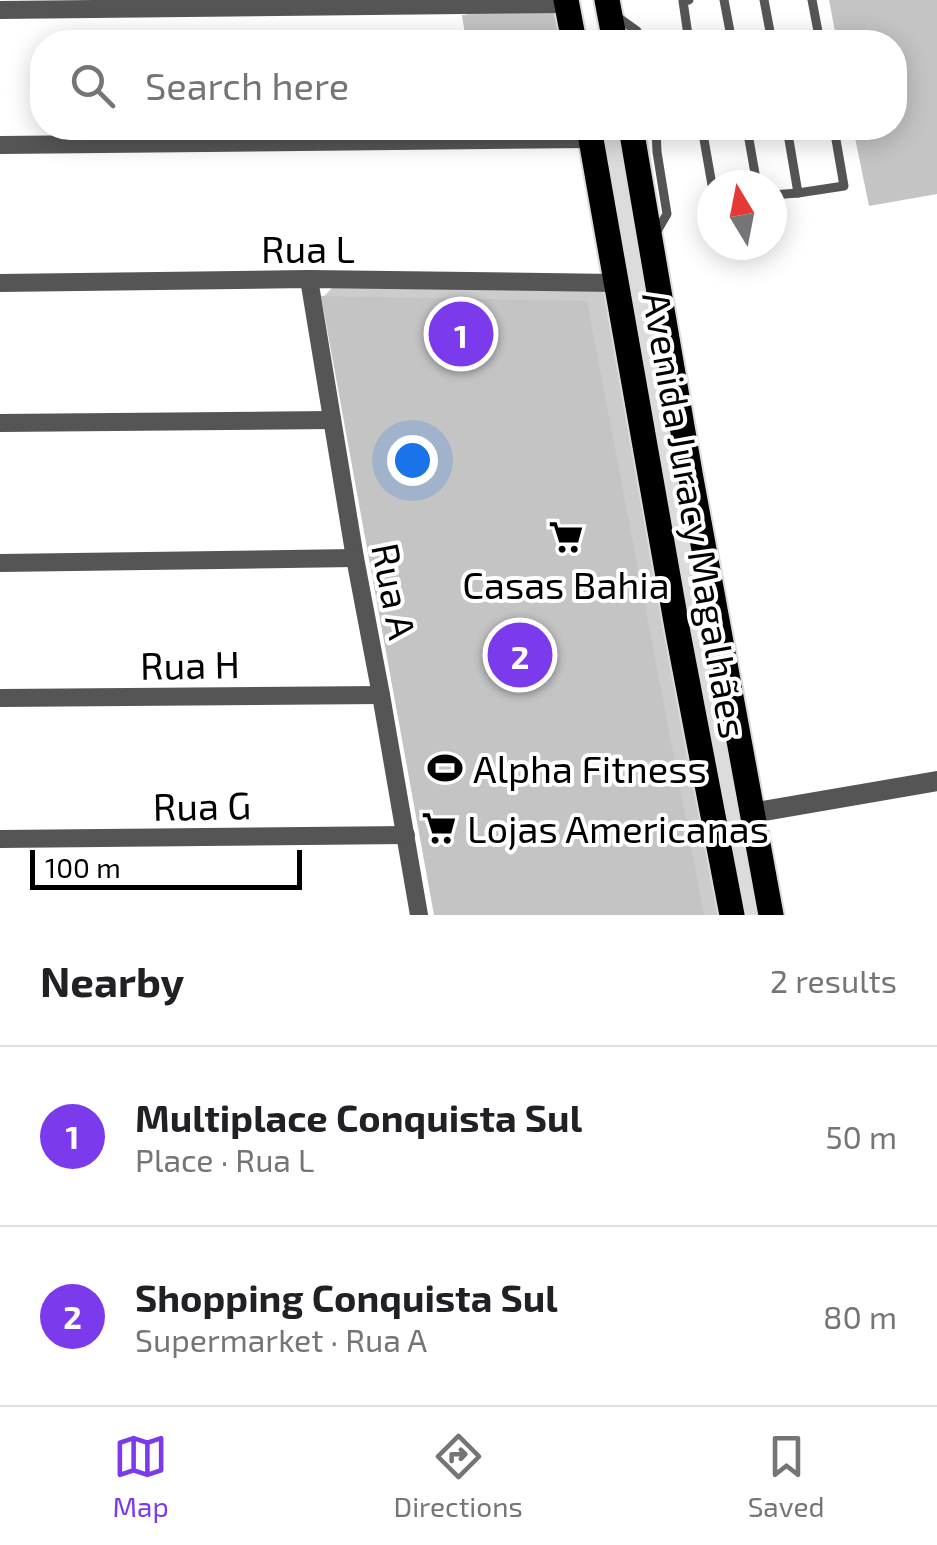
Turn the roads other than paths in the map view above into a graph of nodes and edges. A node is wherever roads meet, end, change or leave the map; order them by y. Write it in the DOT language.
graph roads {
  1 [pos="689,0"];
  2 [pos="724,0"];
  3 [pos="764,0"];
  4 [pos="812,0"];
  5 [pos="566,2"];
  6 [pos="608,5"];
  7 [pos="0,10"];
  8 [pos="572,30"];
  9 [pos="613,30"];
  10 [pos="635,30"];
  11 [pos="687,30"];
  12 [pos="730,30"];
  13 [pos="770,30"];
  14 [pos="818,30"];
  15 [pos="268,140"];
  16 [pos="591,140"];
  17 [pos="633,140"];
  18 [pos="656,140"];
  19 [pos="704,140"];
  20 [pos="749,140"];
  21 [pos="789,140"];
  22 [pos="836,140"];
  23 [pos="0,145"];
  24 [pos="709,170"];
  25 [pos="754,170"];
  26 [pos="798,193"];
  27 [pos="787,194"];
  28 [pos="651,240"];
  29 [pos="309,279"];
  30 [pos="0,283"];
  31 [pos="616,283"];
  32 [pos="332,420"];
  33 [pos="0,423"];
  34 [pos="354,558"];
  35 [pos="0,563"];
  36 [pos="381,695"];
  37 [pos="0,698"];
  38 [pos="937,781"];
  39 [pos="752,813"];
  40 [pos="406,835"];
  41 [pos="0,839"];
  42 [pos="419,915"];
  43 [pos="732,915"];
  44 [pos="771,915"];
  1 -- 11 [label="lane"];
  2 -- 12 [label="lane"];
  3 -- 13 [label="lane"];
  4 -- 14 [label="lane"];
  5 -- 7 [label="street"];
  5 -- 8 [label="main road"];
  6 -- 9 [label="main road"];
  6 -- 10 [label="lane"];
  15 -- 23 [label="street"];
  16 -- 31 [label="main road, Avenida Juracy Magalhães"];
  17 -- 28 [label="main road, Avenida Juracy Magalhães"];
  18 -- 28 [label="lane"];
  19 -- 24 [label="lane"];
  20 -- 25 [label="lane"];
  21 -- 26 [label="lane"];
  22 -- 26 [label="lane"];
  26 -- 27 [label="lane"];
  28 -- 39 [label="main road, Avenida Juracy Magalhães"];
  29 -- 30 [label="street, Rua L"];
  29 -- 31 [label="street, Rua L"];
  29 -- 32 [label="street, Rua A"];
  31 -- 43 [label="main road, Avenida Juracy Magalhães"];
  32 -- 33 [label="street"];
  32 -- 34 [label="street, Rua A"];
  34 -- 35 [label="street"];
  34 -- 36 [label="street, Rua A"];
  36 -- 37 [label="street, Rua H"];
  36 -- 40 [label="street, Rua A"];
  38 -- 39 [label="street"];
  39 -- 44 [label="main road, Avenida Juracy Magalhães"];
  40 -- 41 [label="street, Rua G"];
  40 -- 42 [label="street, Rua A"];
}
